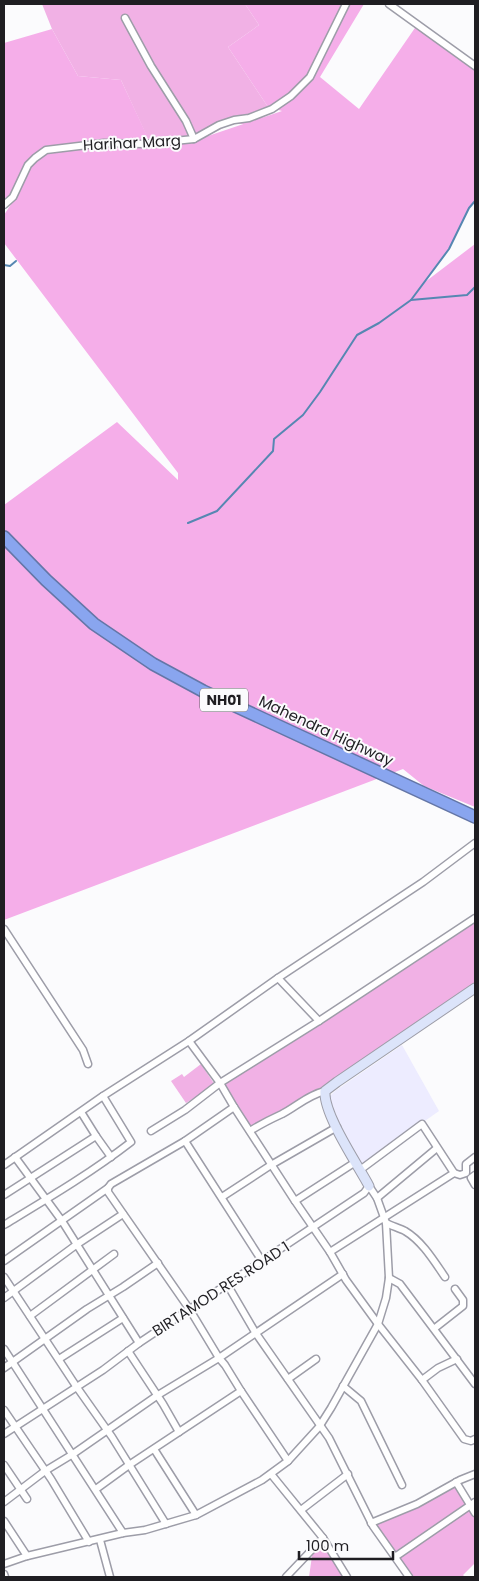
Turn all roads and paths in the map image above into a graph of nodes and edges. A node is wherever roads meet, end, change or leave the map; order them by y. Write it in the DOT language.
graph roads {
  1 [pos="346,4"];
  2 [pos="389,4"];
  3 [pos="126,18"];
  4 [pos="475,66"];
  5 [pos="194,138"];
  6 [pos="4,205"];
  7 [pos="6,542"];
  8 [pos="474,815"];
  9 [pos="475,843"];
  10 [pos="475,918"];
  11 [pos="4,929"];
  12 [pos="278,978"];
  13 [pos="475,988"];
  14 [pos="319,1021"];
  15 [pos="190,1041"];
  16 [pos="88,1064"];
  17 [pos="220,1083"];
  18 [pos="325,1091"];
  19 [pos="103,1096"];
  20 [pos="234,1107"];
  21 [pos="81,1112"];
  22 [pos="337,1127"];
  23 [pos="151,1131"];
  24 [pos="250,1132"];
  25 [pos="96,1136"];
  26 [pos="185,1141"];
  27 [pos="437,1148"];
  28 [pos="112,1156"];
  29 [pos="15,1157"];
  30 [pos="475,1157"];
  31 [pos="4,1165"];
  32 [pos="271,1165"];
  33 [pos="357,1166"];
  34 [pos="454,1173"];
  35 [pos="475,1175"];
  36 [pos="30,1178"];
  37 [pos="369,1186"];
  38 [pos="475,1186"];
  39 [pos="108,1188"];
  40 [pos="4,1195"];
  41 [pos="222,1197"];
  42 [pos="377,1198"];
  43 [pos="46,1199"];
  44 [pos="295,1201"];
  45 [pos="123,1214"];
  46 [pos="385,1220"];
  47 [pos="62,1221"];
  48 [pos="4,1225"];
  49 [pos="313,1228"];
  50 [pos="76,1245"];
  51 [pos="330,1252"];
  52 [pos="114,1254"];
  53 [pos="262,1261"];
  54 [pos="4,1262"];
  55 [pos="158,1263"];
  56 [pos="92,1270"];
  57 [pos="343,1274"];
  58 [pos="4,1277"];
  59 [pos="445,1277"];
  60 [pos="389,1278"];
  61 [pos="228,1284"];
  62 [pos="455,1289"];
  63 [pos="13,1291"];
  64 [pos="108,1296"];
  65 [pos="4,1298"];
  66 [pos="190,1310"];
  67 [pos="30,1316"];
  68 [pos="123,1318"];
  69 [pos="378,1324"];
  70 [pos="434,1328"];
  71 [pos="255,1332"];
  72 [pos="45,1339"];
  73 [pos="139,1343"];
  74 [pos="4,1349"];
  75 [pos="128,1351"];
  76 [pos="219,1358"];
  77 [pos="59,1359"];
  78 [pos="316,1359"];
  79 [pos="458,1359"];
  80 [pos="12,1362"];
  81 [pos="4,1368"];
  82 [pos="473,1375"];
  83 [pos="288,1379"];
  84 [pos="422,1380"];
  85 [pos="475,1384"];
  86 [pos="76,1386"];
  87 [pos="343,1386"];
  88 [pos="241,1391"];
  89 [pos="158,1395"];
  90 [pos="43,1408"];
  91 [pos="4,1410"];
  92 [pos="15,1426"];
  93 [pos="320,1426"];
  94 [pos="107,1430"];
  95 [pos="180,1432"];
  96 [pos="4,1434"];
  97 [pos="475,1439"];
  98 [pos="154,1449"];
  99 [pos="73,1454"];
  100 [pos="288,1461"];
  101 [pos="4,1465"];
  102 [pos="129,1465"];
  103 [pos="45,1471"];
  104 [pos="271,1474"];
  105 [pos="348,1474"];
  106 [pos="475,1474"];
  107 [pos="456,1482"];
  108 [pos="402,1485"];
  109 [pos="96,1489"];
  110 [pos="20,1491"];
  111 [pos="27,1499"];
  112 [pos="4,1502"];
  113 [pos="473,1504"];
  114 [pos="301,1510"];
  115 [pos="475,1513"];
  116 [pos="196,1515"];
  117 [pos="4,1521"];
  118 [pos="371,1523"];
  119 [pos="166,1524"];
  120 [pos="123,1533"];
  121 [pos="323,1538"];
  122 [pos="100,1540"];
  123 [pos="89,1542"];
  124 [pos="27,1556"];
  125 [pos="395,1557"];
  126 [pos="4,1564"];
  127 [pos="110,1577"];
  128 [pos="286,1577"];
  129 [pos="347,1577"];
  130 [pos="409,1577"];
  1 -- 5 [label="street, Harihar Marg"];
  2 -- 4 [label="street"];
  3 -- 5 [label="street"];
  5 -- 6 [label="street, Harihar Marg"];
  7 -- 8 [label="highway, Mahendra Highway / NH01"];
  9 -- 12 [label="street"];
  10 -- 14 [label="street"];
  11 -- 16 [label="street"];
  12 -- 14 [label="street"];
  12 -- 15 [label="street"];
  13 -- 18 [label="street"];
  14 -- 17 [label="street"];
  15 -- 17 [label="street"];
  15 -- 19 [label="street"];
  17 -- 20 [label="street"];
  17 -- 23 [label="street"];
  18 -- 22 [label="street"];
  18 -- 24 [label="street"];
  19 -- 21 [label="street"];
  19 -- 28 [label="street"];
  20 -- 24 [label="street"];
  20 -- 26 [label="street"];
  21 -- 25 [label="street"];
  21 -- 29 [label="street"];
  22 -- 32 [label="street"];
  22 -- 33 [label="street"];
  24 -- 32 [label="street"];
  25 -- 28 [label="street"];
  25 -- 36 [label="street"];
  26 -- 39 [label="street"];
  26 -- 41 [label="street"];
  27 -- 33 [label="street"];
  27 -- 34 [label="street"];
  27 -- 42 [label="street"];
  28 -- 43 [label="street"];
  29 -- 31 [label="street"];
  29 -- 36 [label="street"];
  30 -- 34 [label="street"];
  32 -- 41 [label="street"];
  32 -- 44 [label="street"];
  33 -- 37 [label="street"];
  33 -- 44 [label="street"];
  34 -- 46 [label="street"];
  35 -- 38 [label="street"];
  36 -- 40 [label="street"];
  36 -- 43 [label="street"];
  37 -- 42 [label="street"];
  37 -- 49 [label="street, BIRTAMOD RES ROAD 1"];
  39 -- 45 [label="street"];
  39 -- 47 [label="street"];
  41 -- 53 [label="street"];
  42 -- 46 [label="street"];
  43 -- 47 [label="street"];
  43 -- 48 [label="street"];
  44 -- 49 [label="street"];
  45 -- 50 [label="street"];
  45 -- 55 [label="street"];
  46 -- 51 [label="street"];
  46 -- 59 [label="street"];
  46 -- 60 [label="street"];
  47 -- 50 [label="street"];
  47 -- 54 [label="street"];
  49 -- 51 [label="street"];
  49 -- 53 [label="street, BIRTAMOD RES ROAD 1"];
  50 -- 56 [label="street"];
  50 -- 63 [label="street"];
  51 -- 57 [label="street"];
  52 -- 56 [label="street"];
  53 -- 61 [label="street, BIRTAMOD RES ROAD 1"];
  55 -- 64 [label="street"];
  55 -- 66 [label="street"];
  56 -- 64 [label="street"];
  56 -- 67 [label="street"];
  57 -- 69 [label="street"];
  57 -- 71 [label="street"];
  58 -- 63 [label="street"];
  60 -- 69 [label="street"];
  60 -- 70 [label="street"];
  61 -- 66 [label="street, BIRTAMOD RES ROAD 1"];
  61 -- 71 [label="street"];
  62 -- 70 [label="street"];
  63 -- 65 [label="street"];
  63 -- 67 [label="street"];
  64 -- 68 [label="street"];
  64 -- 72 [label="street"];
  66 -- 73 [label="street, BIRTAMOD RES ROAD 1"];
  66 -- 76 [label="street"];
  67 -- 72 [label="street"];
  68 -- 73 [label="street"];
  68 -- 77 [label="street"];
  69 -- 84 [label="street"];
  69 -- 87 [label="street"];
  70 -- 79 [label="street"];
  71 -- 76 [label="street"];
  71 -- 83 [label="street"];
  72 -- 77 [label="street"];
  72 -- 80 [label="street"];
  73 -- 75 [label="street, BIRTAMOD RES ROAD 1"];
  74 -- 80 [label="street"];
  75 -- 86 [label="street, BIRTAMOD RES ROAD 1"];
  75 -- 89 [label="street"];
  76 -- 88 [label="street"];
  76 -- 89 [label="street"];
  77 -- 86 [label="street"];
  78 -- 83 [label="street"];
  79 -- 82 [label="street"];
  79 -- 84 [label="street"];
  80 -- 81 [label="street"];
  80 -- 90 [label="street"];
  82 -- 85 [label="street"];
  83 -- 93 [label="street"];
  84 -- 97 [label="street"];
  86 -- 90 [label="street, BIRTAMOD RES ROAD 1"];
  86 -- 94 [label="street"];
  87 -- 93 [label="street"];
  87 -- 108 [label="street"];
  88 -- 95 [label="street"];
  88 -- 100 [label="street"];
  89 -- 94 [label="street"];
  89 -- 95 [label="street"];
  90 -- 92 [label="street, BIRTAMOD RES ROAD 1"];
  90 -- 99 [label="street"];
  91 -- 92 [label="street"];
  92 -- 96 [label="street, BIRTAMOD RES ROAD 1"];
  92 -- 103 [label="street"];
  93 -- 100 [label="street"];
  93 -- 105 [label="street"];
  94 -- 99 [label="street"];
  94 -- 102 [label="street"];
  95 -- 98 [label="street"];
  98 -- 102 [label="street"];
  98 -- 116 [label="street"];
  99 -- 103 [label="street"];
  99 -- 109 [label="street"];
  100 -- 104 [label="street"];
  101 -- 110 [label="street"];
  102 -- 109 [label="street"];
  102 -- 119 [label="street"];
  103 -- 110 [label="street"];
  103 -- 123 [label="street"];
  104 -- 114 [label="street"];
  104 -- 116 [label="street"];
  105 -- 114 [label="street"];
  105 -- 118 [label="street"];
  106 -- 107 [label="street"];
  107 -- 113 [label="street"];
  107 -- 118 [label="street"];
  109 -- 120 [label="street"];
  110 -- 111 [label="street"];
  110 -- 112 [label="street"];
  113 -- 115 [label="street"];
  113 -- 125 [label="street"];
  114 -- 121 [label="street"];
  116 -- 119 [label="street"];
  117 -- 124 [label="street"];
  118 -- 125 [label="street"];
  119 -- 120 [label="street"];
  120 -- 122 [label="street"];
  121 -- 128 [label="street"];
  121 -- 129 [label="street"];
  122 -- 123 [label="street"];
  122 -- 127 [label="street"];
  123 -- 124 [label="street"];
  124 -- 126 [label="street"];
  125 -- 130 [label="street"];
}
